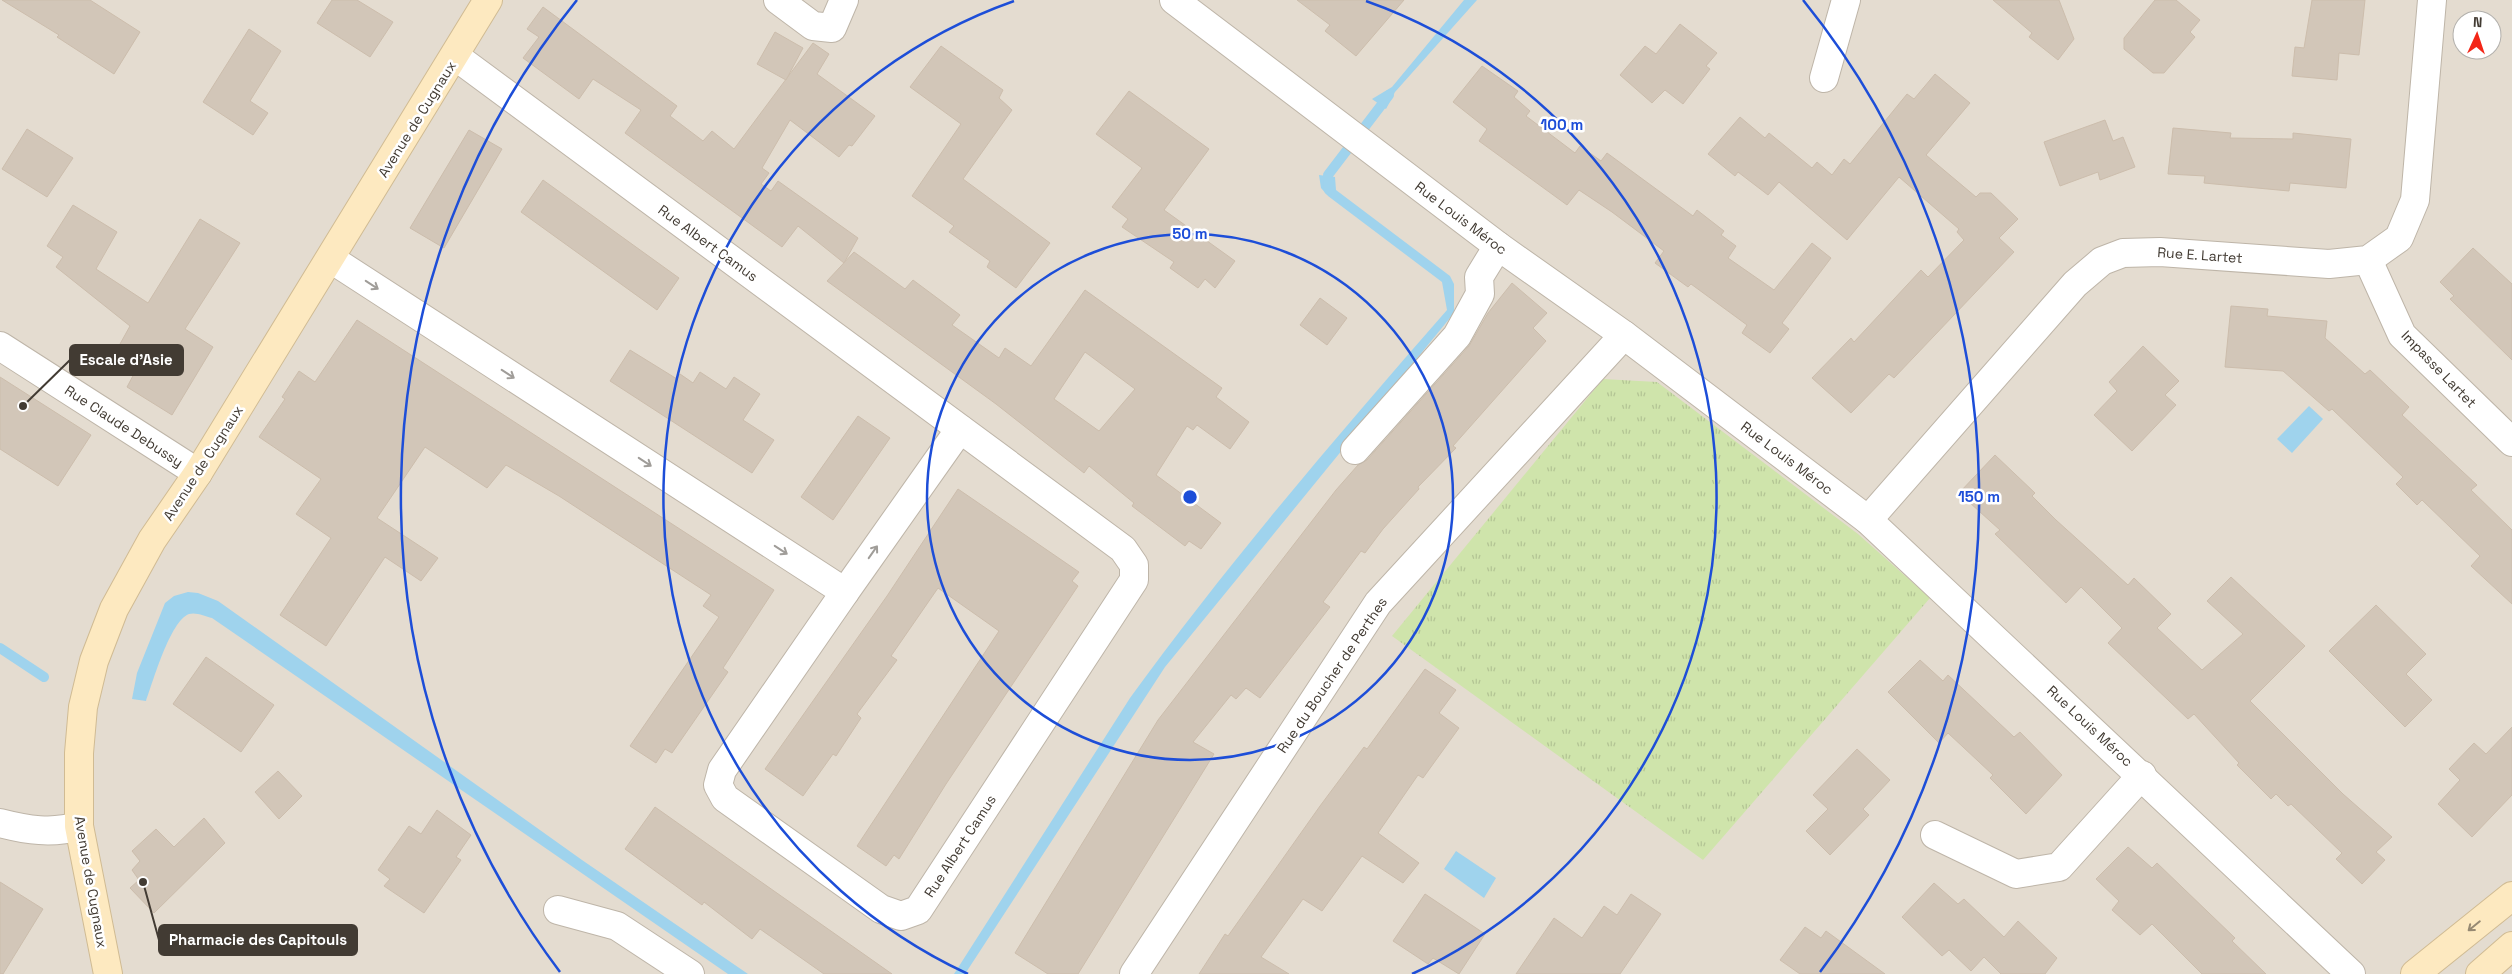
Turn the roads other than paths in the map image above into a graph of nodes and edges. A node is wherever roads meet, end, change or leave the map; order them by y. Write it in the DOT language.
graph roads {
  1 [pos="488,0"];
  2 [pos="778,0"];
  3 [pos="844,0"];
  4 [pos="1174,0"];
  5 [pos="1846,0"];
  6 [pos="2432,0"];
  7 [pos="455,56"];
  8 [pos="1824,78"];
  9 [pos="1498,246"];
  10 [pos="331,259"];
  11 [pos="2368,260"];
  12 [pos="1624,335"];
  13 [pos="0,346"];
  14 [pos="960,429"];
  15 [pos="2512,442"];
  16 [pos="1355,450"];
  17 [pos="198,474"];
  18 [pos="1868,520"];
  19 [pos="845,592"];
  20 [pos="2142,775"];
  21 [pos="0,823"];
  22 [pos="79,826"];
  23 [pos="1935,835"];
  24 [pos="2512,896"];
  25 [pos="558,910"];
  26 [pos="2512,946"];
  27 [pos="108,974"];
  28 [pos="690,974"];
  29 [pos="1134,974"];
  30 [pos="2351,974"];
  31 [pos="2416,974"];
  32 [pos="2480,974"];
  1 -- 7 [label="street, Avenue de Cugnaux"];
  2 -- 3 [label="street"];
  4 -- 9 [label="street, Rue Louis Méroc"];
  5 -- 8 [label="street"];
  6 -- 11 [label="street, Rue E. Lartet"];
  7 -- 10 [label="street, Avenue de Cugnaux"];
  7 -- 14 [label="street, Rue Albert Camus"];
  9 -- 12 [label="street, Rue Louis Méroc"];
  9 -- 16 [label="street"];
  10 -- 17 [label="street, Avenue de Cugnaux"];
  10 -- 19 [label="street, one-way"];
  11 -- 15 [label="street, Impasse Lartet"];
  11 -- 18 [label="street, Rue E. Lartet"];
  12 -- 18 [label="street, Rue Louis Méroc"];
  12 -- 29 [label="street, Rue du Boucher de Perthes"];
  13 -- 17 [label="street, Rue Claude Debussy"];
  19 -- 14 [label="street, Rue Albert Camus, one-way"];
  14 -- 19 [label="street, Rue Albert Camus"];
  17 -- 22 [label="street, Avenue de Cugnaux"];
  18 -- 20 [label="street, Rue Louis Méroc"];
  20 -- 23 [label="street"];
  20 -- 30 [label="street, Rue Louis Méroc"];
  21 -- 22 [label="street"];
  22 -- 27 [label="street, Avenue de Cugnaux"];
  24 -- 31 [label="street, one-way"];
  25 -- 28 [label="street"];
  26 -- 32 [label="street"];
}
